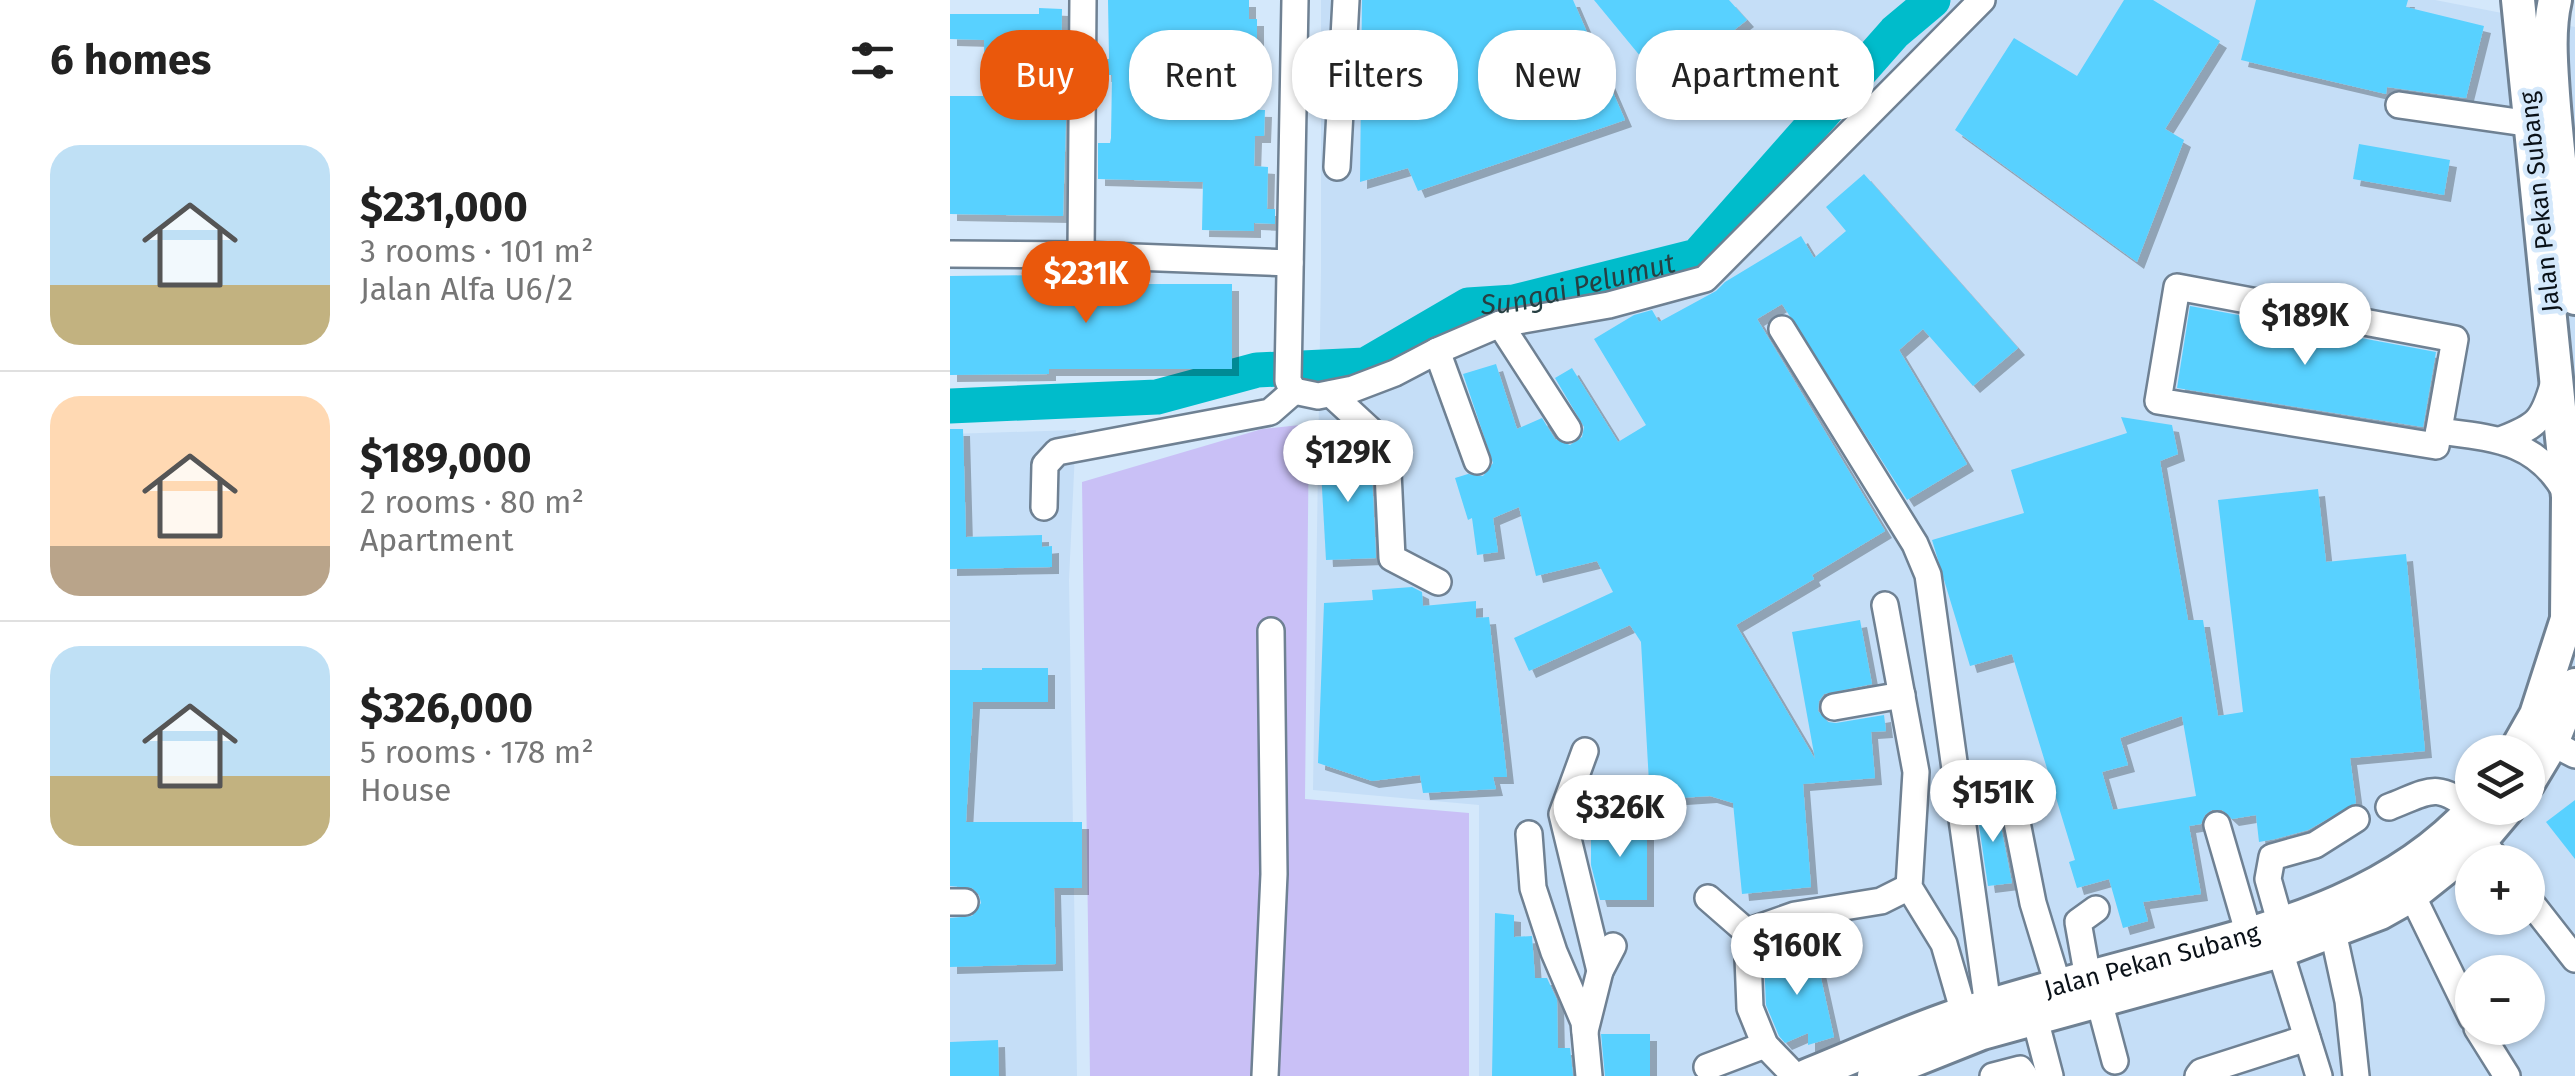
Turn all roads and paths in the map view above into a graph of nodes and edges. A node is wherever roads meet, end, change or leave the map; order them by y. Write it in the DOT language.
graph roads {
  1 [pos="1083,0"];
  2 [pos="1296,0"];
  3 [pos="1346,0"];
  4 [pos="1982,0"];
  5 [pos="2518,0"];
  6 [pos="2555,0"];
  7 [pos="2399,105"];
  8 [pos="2532,124"];
  9 [pos="1337,168"];
  10 [pos="950,254"];
  11 [pos="1081,255"];
  12 [pos="1290,263"];
  13 [pos="2575,298"];
  14 [pos="1500,324"];
  15 [pos="1782,329"];
  16 [pos="1437,351"];
  17 [pos="2556,375"];
  18 [pos="1291,386"];
  19 [pos="1331,394"];
  20 [pos="1568,429"];
  21 [pos="2439,431"];
  22 [pos="2503,440"];
  23 [pos="1477,462"];
  24 [pos="2568,497"];
  25 [pos="1044,507"];
  26 [pos="1438,582"];
  27 [pos="1885,605"];
  28 [pos="1271,631"];
  29 [pos="2575,685"];
  30 [pos="1902,695"];
  31 [pos="1834,707"];
  32 [pos="2525,735"];
  33 [pos="2564,749"];
  34 [pos="1584,751"];
  35 [pos="2545,767"];
  36 [pos="2010,792"];
  37 [pos="2390,806"];
  38 [pos="2356,819"];
  39 [pos="2217,825"];
  40 [pos="2482,830"];
  41 [pos="1529,834"];
  42 [pos="1909,887"];
  43 [pos="2412,895"];
  44 [pos="1708,898"];
  45 [pos="2096,909"];
  46 [pos="2545,920"];
  47 [pos="1747,932"];
  48 [pos="2333,932"];
  49 [pos="2249,935"];
  50 [pos="2281,938"];
  51 [pos="1614,946"];
  52 [pos="2573,954"];
  53 [pos="1600,971"];
  54 [pos="2455,983"];
  55 [pos="2082,988"];
  56 [pos="1976,1009"];
  57 [pos="2035,1018"];
  58 [pos="1585,1031"];
  59 [pos="2308,1038"];
  60 [pos="2488,1045"];
  61 [pos="1765,1046"];
  62 [pos="2115,1061"];
  63 [pos="1707,1067"];
  64 [pos="1265,1076"];
  65 [pos="1589,1076"];
  66 [pos="1794,1076"];
  67 [pos="1806,1076"];
  68 [pos="1874,1076"];
  69 [pos="1993,1076"];
  70 [pos="2025,1076"];
  71 [pos="2050,1076"];
  72 [pos="2198,1076"];
  73 [pos="2320,1076"];
  74 [pos="2356,1076"];
  75 [pos="2507,1076"];
  1 -- 11 [label="street"];
  2 -- 12 [label="street"];
  3 -- 9 [label="street"];
  4 -- 14 [label="street"];
  5 -- 8 [label="main road, Jalan Pekan Subang"];
  6 -- 13 [label="main road, Jalan Pekan Subang"];
  7 -- 8 [label="street"];
  8 -- 17 [label="main road, Jalan Pekan Subang"];
  10 -- 11 [label="street"];
  11 -- 12 [label="street"];
  12 -- 18 [label="street"];
  14 -- 16 [label="street"];
  14 -- 20 [label="street"];
  15 -- 56 [label="street"];
  16 -- 19 [label="street"];
  16 -- 23 [label="street"];
  17 -- 22 [label="street"];
  17 -- 24 [label="main road, Jalan Pekan Subang"];
  18 -- 19 [label="street"];
  18 -- 25 [label="street"];
  19 -- 26 [label="street"];
  21 -- 21 [label="street"];
  21 -- 22 [label="street"];
  22 -- 24 [label="street"];
  24 -- 32 [label="main road, Jalan Pekan Subang"];
  27 -- 30 [label="street"];
  28 -- 64 [label="street"];
  29 -- 33 [label="main road"];
  30 -- 31 [label="street"];
  30 -- 42 [label="street"];
  33 -- 35 [label="main road"];
  34 -- 53 [label="street"];
  36 -- 55 [label="street"];
  37 -- 40 [label="street"];
  38 -- 50 [label="street"];
  39 -- 49 [label="street"];
  40 -- 43 [label="main road, Jalan Pekan Subang"];
  40 -- 50 [label="main road, Jalan Pekan Subang"];
  41 -- 58 [label="street"];
  42 -- 47 [label="street"];
  42 -- 56 [label="street"];
  43 -- 48 [label="main road, Jalan Pekan Subang"];
  43 -- 54 [label="street"];
  44 -- 47 [label="street"];
  45 -- 55 [label="street"];
  46 -- 52 [label="street"];
  47 -- 61 [label="street"];
  48 -- 50 [label="main road, Jalan Pekan Subang"];
  48 -- 74 [label="street"];
  49 -- 50 [label="main road, Jalan Pekan Subang"];
  49 -- 55 [label="main road, Jalan Pekan Subang"];
  50 -- 55 [label="main road, Jalan Pekan Subang"];
  50 -- 59 [label="street"];
  51 -- 53 [label="street"];
  53 -- 58 [label="street"];
  55 -- 56 [label="main road, Jalan Pekan Subang"];
  55 -- 57 [label="main road, Jalan Pekan Subang"];
  55 -- 62 [label="street"];
  56 -- 67 [label="main road, Jalan Pekan Subang"];
  57 -- 68 [label="main road, Jalan Pekan Subang"];
  57 -- 71 [label="street"];
  58 -- 65 [label="street"];
  59 -- 72 [label="street"];
  59 -- 73 [label="street"];
  60 -- 75 [label="street"];
  61 -- 63 [label="street"];
  61 -- 66 [label="street"];
  69 -- 70 [label="street"];
}
